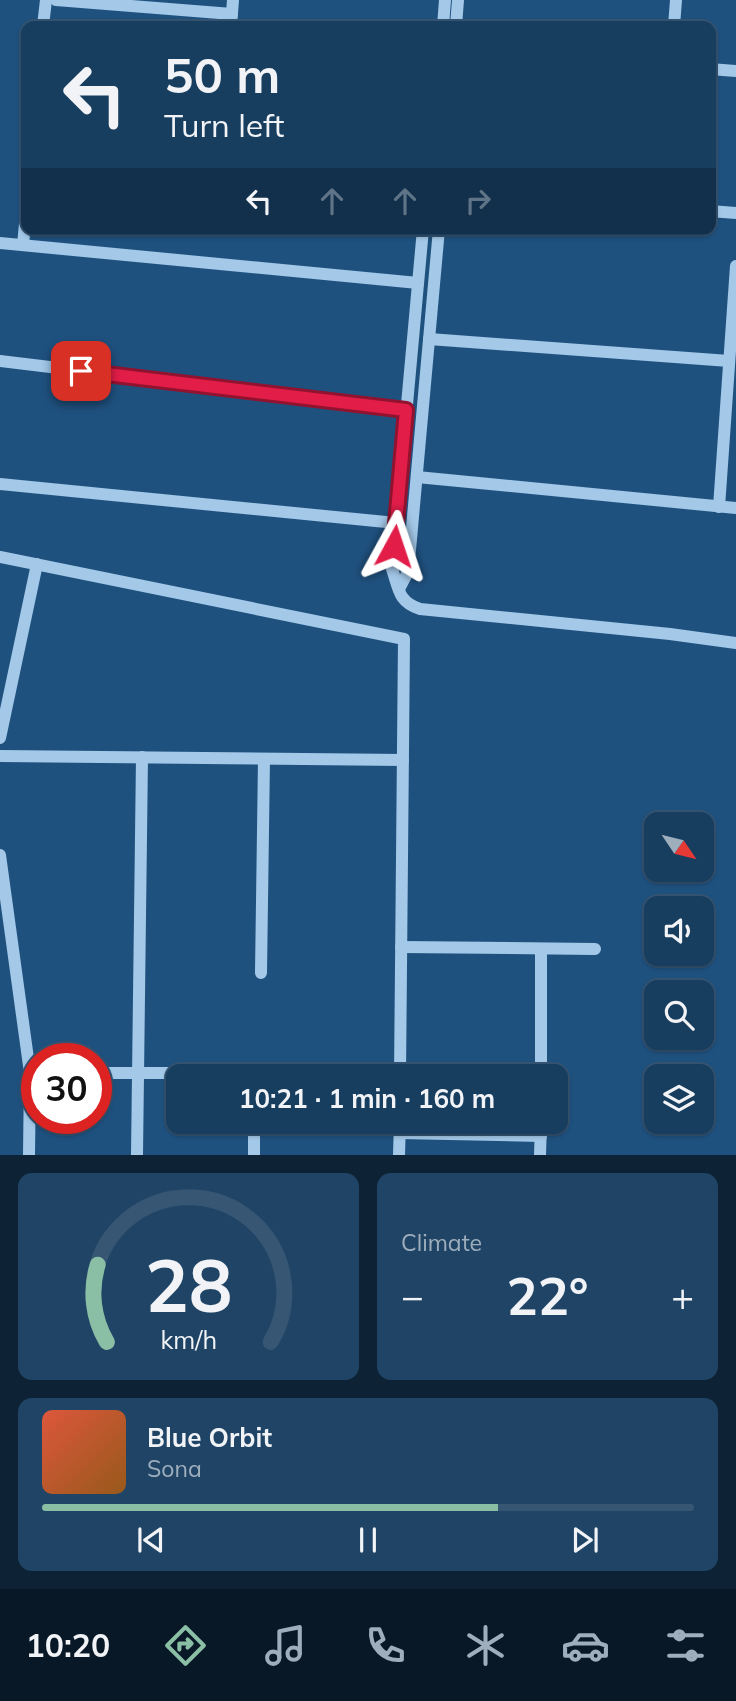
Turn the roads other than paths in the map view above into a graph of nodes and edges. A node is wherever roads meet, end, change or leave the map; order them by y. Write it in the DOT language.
graph roads {
  1 [pos="46,0"];
  2 [pos="56,0"];
  3 [pos="233,0"];
  4 [pos="446,0"];
  5 [pos="458,0"];
  6 [pos="676,0"];
  7 [pos="232,20"];
  8 [pos="44,21"];
  9 [pos="444,21"];
  10 [pos="456,21"];
  11 [pos="674,21"];
  12 [pos="716,69"];
  13 [pos="736,71"];
  14 [pos="716,211"];
  15 [pos="736,213"];
  16 [pos="24,235"];
  17 [pos="422,235"];
  18 [pos="438,235"];
  19 [pos="0,243"];
  20 [pos="23,245"];
  21 [pos="736,267"];
  22 [pos="418,283"];
  23 [pos="429,339"];
  24 [pos="0,361"];
  25 [pos="729,361"];
  26 [pos="406,410"];
  27 [pos="417,477"];
  28 [pos="0,484"];
  29 [pos="719,507"];
  30 [pos="736,508"];
  31 [pos="396,523"];
  32 [pos="0,556"];
  33 [pos="37,564"];
  34 [pos="399,589"];
  35 [pos="736,643"];
  36 [pos="0,738"];
  37 [pos="0,756"];
  38 [pos="142,757"];
  39 [pos="264,758"];
  40 [pos="403,760"];
  41 [pos="0,855"];
  42 [pos="401,947"];
  43 [pos="541,949"];
  44 [pos="595,949"];
  45 [pos="261,973"];
  46 [pos="29,1043"];
  47 [pos="400,1064"];
  48 [pos="541,1064"];
  49 [pos="112,1073"];
  50 [pos="138,1073"];
  51 [pos="166,1073"];
  52 [pos="30,1134"];
  53 [pos="254,1134"];
  54 [pos="400,1134"];
  55 [pos="510,1134"];
  56 [pos="541,1136"];
  57 [pos="29,1155"];
  58 [pos="137,1155"];
  59 [pos="254,1155"];
  60 [pos="399,1155"];
  61 [pos="540,1155"];
  1 -- 8 [label="street"];
  2 -- 7 [label="street"];
  3 -- 7 [label="street"];
  4 -- 9 [label="street"];
  5 -- 10 [label="street"];
  6 -- 11 [label="street"];
  12 -- 13 [label="street"];
  14 -- 15 [label="street"];
  16 -- 20 [label="street"];
  17 -- 22 [label="street"];
  18 -- 23 [label="street"];
  19 -- 20 [label="street"];
  20 -- 22 [label="street"];
  21 -- 25 [label="street"];
  22 -- 26 [label="street"];
  23 -- 25 [label="street"];
  23 -- 27 [label="street"];
  24 -- 26 [label="street"];
  25 -- 29 [label="street"];
  26 -- 31 [label="street"];
  27 -- 29 [label="street"];
  27 -- 34 [label="street"];
  28 -- 31 [label="street"];
  29 -- 30 [label="street"];
  31 -- 34 [label="street"];
  32 -- 33 [label="street"];
  33 -- 36 [label="street"];
  33 -- 40 [label="street"];
  34 -- 35 [label="street"];
  37 -- 38 [label="street"];
  38 -- 39 [label="street"];
  38 -- 50 [label="street"];
  39 -- 40 [label="street"];
  39 -- 45 [label="street"];
  40 -- 42 [label="street"];
  41 -- 46 [label="street"];
  42 -- 43 [label="street"];
  42 -- 47 [label="street"];
  43 -- 44 [label="street"];
  43 -- 48 [label="street"];
  49 -- 50 [label="street"];
  50 -- 51 [label="street"];
  50 -- 58 [label="street"];
  52 -- 57 [label="street"];
  53 -- 59 [label="street"];
  54 -- 60 [label="street"];
  55 -- 56 [label="street"];
  56 -- 61 [label="street"];
}
